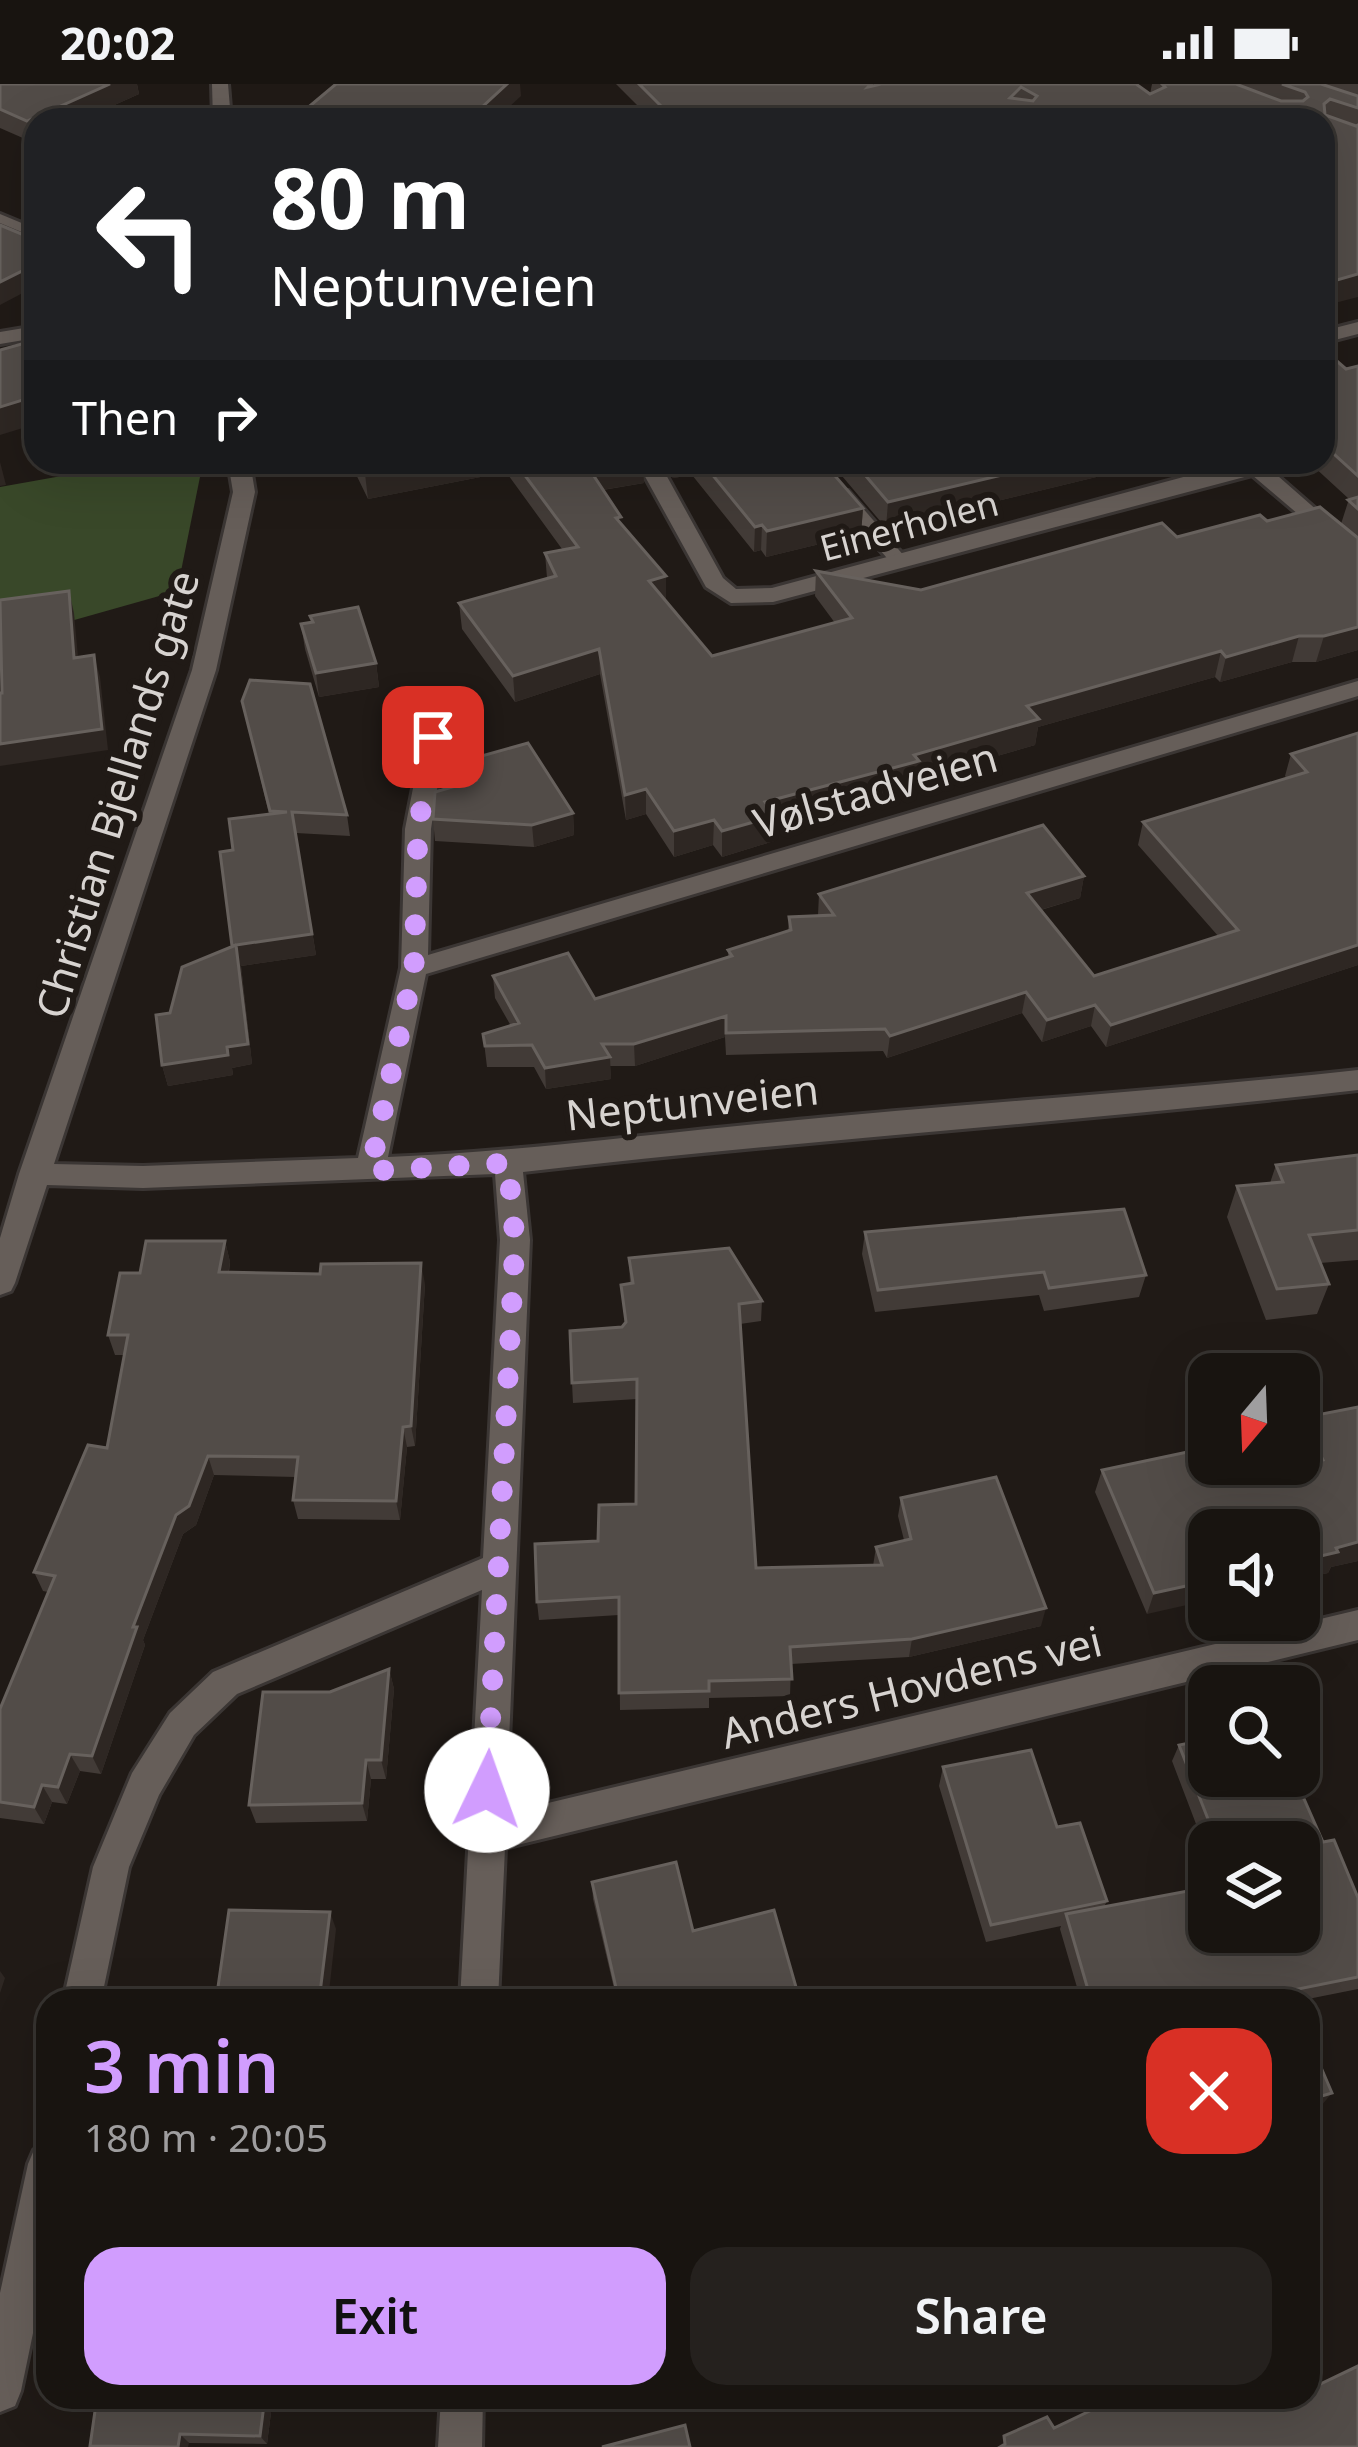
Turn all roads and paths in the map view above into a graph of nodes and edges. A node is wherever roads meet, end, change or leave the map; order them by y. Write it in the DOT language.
graph roads {
  1 [pos="241,474"];
  2 [pos="655,474"];
  3 [pos="1220,474"];
  4 [pos="1263,474"];
  5 [pos="834,485"];
  6 [pos="1358,558"];
  7 [pos="899,561"];
  8 [pos="1358,688"];
  9 [pos="433,737"];
  10 [pos="414,968"];
  11 [pos="1358,1080"];
  12 [pos="508,1163"];
  13 [pos="370,1171"];
  14 [pos="19,1192"];
  15 [pos="0,1283"];
  16 [pos="499,1567"];
  17 [pos="1358,1625"];
  18 [pos="485,1835"];
  19 [pos="85,1989"];
  20 [pos="479,1989"];
  21 [pos="36,2221"];
  22 [pos="0,2391"];
  23 [pos="462,2409"];
  24 [pos="460,2447"];
  1 -- 14 [label="street, Christian Bjellands gate"];
  2 -- 7 [label="street, Einerholen"];
  3 -- 7 [label="street, Einerholen"];
  4 -- 6 [label="street"];
  5 -- 7 [label="lane"];
  8 -- 10 [label="street, Vølstadveien"];
  9 -- 10 [label="street"];
  10 -- 13 [label="street"];
  11 -- 12 [label="street, Neptunveien"];
  12 -- 13 [label="street, Neptunveien"];
  12 -- 16 [label="street"];
  13 -- 14 [label="street, Neptunveien"];
  14 -- 15 [label="street, Christian Bjellands gate"];
  16 -- 18 [label="street"];
  16 -- 19 [label="street"];
  17 -- 18 [label="street, Anders Hovdens vei"];
  18 -- 20 [label="street"];
  21 -- 22 [label="street"];
  23 -- 24 [label="street"];
}
